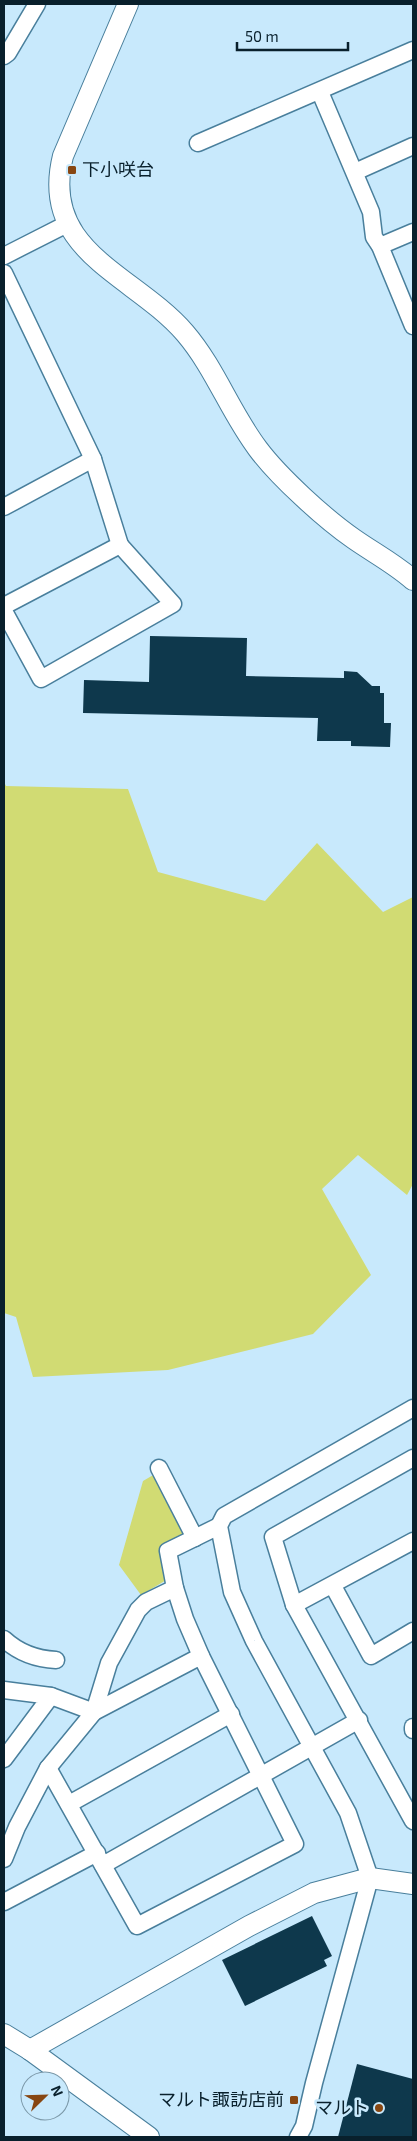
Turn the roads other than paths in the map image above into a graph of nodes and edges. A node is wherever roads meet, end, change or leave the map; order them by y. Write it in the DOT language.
graph roads {
  1 [pos="37,4"];
  2 [pos="128,4"];
  3 [pos="413,50"];
  4 [pos="4,56"];
  5 [pos="320,92"];
  6 [pos="198,144"];
  7 [pos="413,146"];
  8 [pos="355,172"];
  9 [pos="67,224"];
  10 [pos="413,232"];
  11 [pos="380,246"];
  12 [pos="4,256"];
  13 [pos="4,273"];
  14 [pos="413,326"];
  15 [pos="93,459"];
  16 [pos="4,507"];
  17 [pos="120,545"];
  18 [pos="413,580"];
  19 [pos="4,606"];
  20 [pos="4,612"];
  21 [pos="413,1408"];
  22 [pos="413,1458"];
  23 [pos="159,1468"];
  24 [pos="219,1526"];
  25 [pos="195,1538"];
  26 [pos="413,1541"];
  27 [pos="333,1586"];
  28 [pos="175,1588"];
  29 [pos="294,1605"];
  30 [pos="413,1631"];
  31 [pos="4,1639"];
  32 [pos="201,1656"];
  33 [pos="56,1660"];
  34 [pos="4,1690"];
  35 [pos="51,1696"];
  36 [pos="94,1712"];
  37 [pos="231,1714"];
  38 [pos="359,1720"];
  39 [pos="311,1747"];
  40 [pos="4,1759"];
  41 [pos="48,1768"];
  42 [pos="260,1777"];
  43 [pos="69,1804"];
  44 [pos="413,1821"];
  45 [pos="4,1859"];
  46 [pos="100,1859"];
  47 [pos="370,1878"];
  48 [pos="413,1884"];
  49 [pos="4,1902"];
  50 [pos="4,2034"];
  51 [pos="30,2050"];
  52 [pos="149,2137"];
  53 [pos="298,2137"];
  1 -- 4 [label="street"];
  2 -- 9 [label="street"];
  3 -- 5 [label="street"];
  5 -- 6 [label="street"];
  5 -- 8 [label="street"];
  7 -- 8 [label="street"];
  8 -- 11 [label="street"];
  9 -- 12 [label="street"];
  9 -- 18 [label="street"];
  10 -- 11 [label="street"];
  11 -- 14 [label="street"];
  13 -- 15 [label="street"];
  15 -- 16 [label="street"];
  15 -- 17 [label="street"];
  17 -- 19 [label="street"];
  17 -- 20 [label="street"];
  21 -- 24 [label="street"];
  22 -- 29 [label="street"];
  23 -- 25 [label="street"];
  24 -- 25 [label="street"];
  24 -- 39 [label="street"];
  25 -- 28 [label="street"];
  26 -- 27 [label="street"];
  27 -- 29 [label="street"];
  27 -- 30 [label="street"];
  28 -- 32 [label="street"];
  28 -- 36 [label="street"];
  29 -- 38 [label="street"];
  31 -- 33 [label="street"];
  32 -- 36 [label="street"];
  32 -- 37 [label="street"];
  34 -- 35 [label="street"];
  35 -- 36 [label="street"];
  35 -- 40 [label="street"];
  36 -- 41 [label="street"];
  37 -- 42 [label="street"];
  37 -- 43 [label="street"];
  38 -- 39 [label="street"];
  38 -- 44 [label="street"];
  39 -- 42 [label="street"];
  39 -- 47 [label="street"];
  41 -- 43 [label="street"];
  41 -- 45 [label="street"];
  42 -- 46 [label="street"];
  42 -- 46 [label="street"];
  43 -- 46 [label="street"];
  46 -- 49 [label="street"];
  47 -- 48 [label="street"];
  47 -- 51 [label="street"];
  47 -- 53 [label="street"];
  50 -- 51 [label="street"];
  51 -- 52 [label="street"];
}
